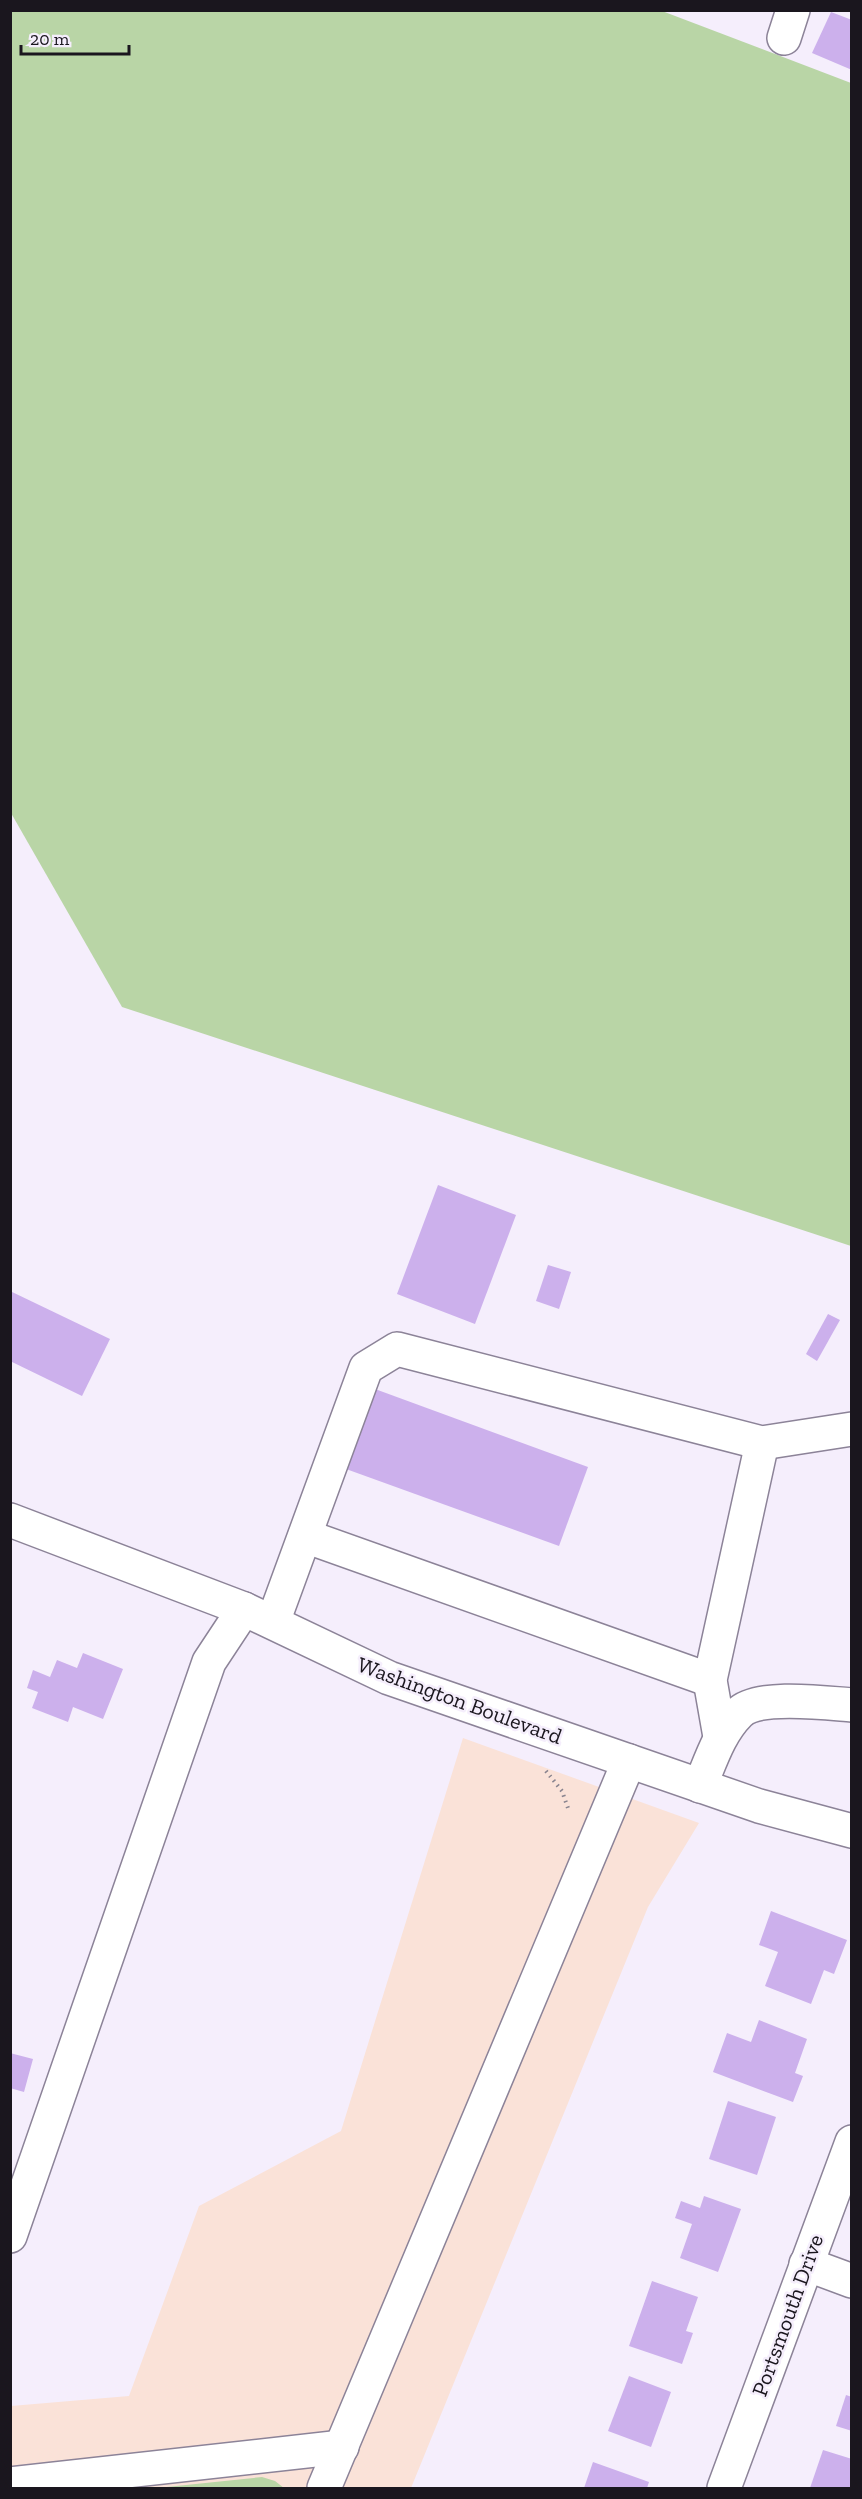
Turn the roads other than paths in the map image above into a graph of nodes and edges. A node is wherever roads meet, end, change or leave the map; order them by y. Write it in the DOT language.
graph roads {
  1 [pos="852,1429"];
  2 [pos="762,1443"];
  3 [pos="10,1520"];
  4 [pos="304,1536"];
  5 [pos="244,1609"];
  6 [pos="273,1622"];
  7 [pos="710,1680"];
  8 [pos="852,1706"];
  9 [pos="720,1737"];
  10 [pos="629,1761"];
  11 [pos="700,1786"];
  12 [pos="852,1831"];
  13 [pos="848,2162"];
  14 [pos="10,2236"];
  15 [pos="806,2264"];
  16 [pos="852,2281"];
  17 [pos="342,2447"];
  18 [pos="10,2484"];
  19 [pos="324,2488"];
  20 [pos="724,2488"];
  1 -- 2 [label="street"];
  2 -- 4 [label="street"];
  2 -- 7 [label="street"];
  3 -- 5 [label="street, Washington Boulevard"];
  4 -- 6 [label="street"];
  4 -- 7 [label="street"];
  5 -- 6 [label="street, Washington Boulevard"];
  5 -- 14 [label="street"];
  6 -- 10 [label="street, Washington Boulevard"];
  7 -- 9 [label="street"];
  8 -- 9 [label="street"];
  9 -- 11 [label="street"];
  10 -- 11 [label="street, Washington Boulevard"];
  10 -- 17 [label="street"];
  11 -- 12 [label="street, Washington Boulevard"];
  13 -- 15 [label="street, Portsmouth Drive"];
  15 -- 16 [label="street"];
  15 -- 20 [label="street, Portsmouth Drive"];
  17 -- 18 [label="street"];
  17 -- 19 [label="street"];
}
